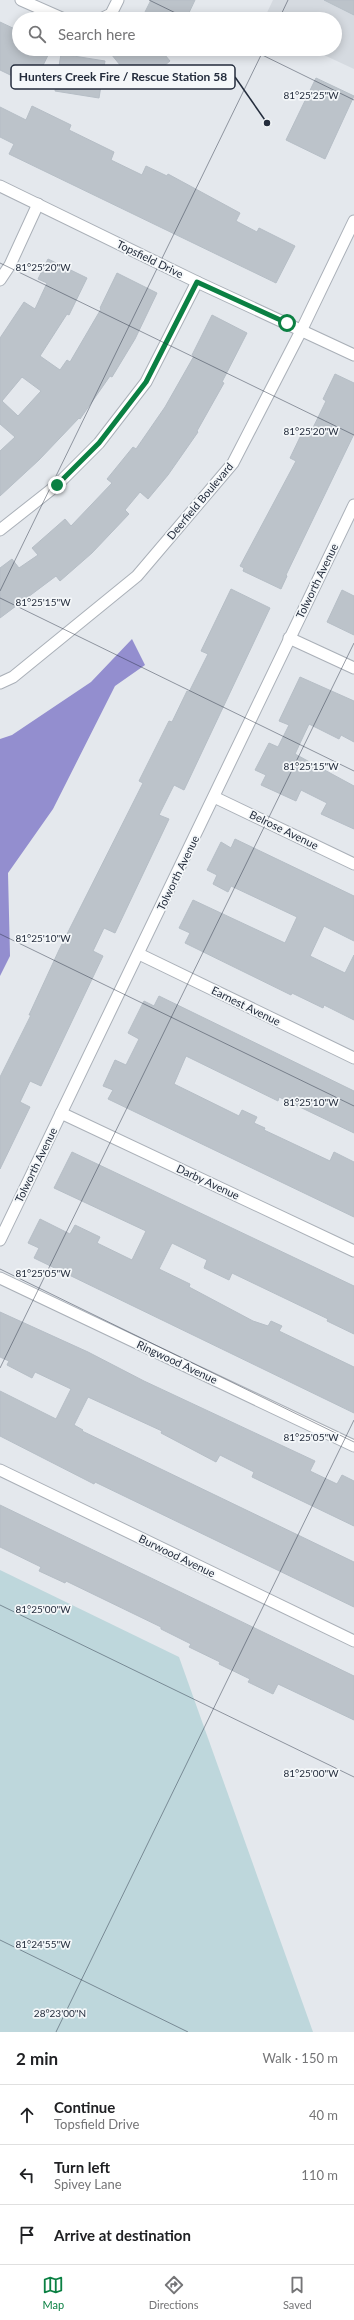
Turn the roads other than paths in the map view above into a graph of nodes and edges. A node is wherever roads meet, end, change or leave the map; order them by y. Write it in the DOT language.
graph roads {
  1 [pos="21,0"];
  2 [pos="118,0"];
  3 [pos="48,12"];
  4 [pos="112,12"];
  5 [pos="0,186"];
  6 [pos="38,204"];
  7 [pos="354,221"];
  8 [pos="0,280"];
  9 [pos="197,282"];
  10 [pos="302,330"];
  11 [pos="354,355"];
  12 [pos="354,505"];
  13 [pos="0,530"];
  14 [pos="289,638"];
  15 [pos="354,668"];
  16 [pos="0,683"];
  17 [pos="214,797"];
  18 [pos="354,864"];
  19 [pos="139,954"];
  20 [pos="354,1058"];
  21 [pos="61,1113"];
  22 [pos="0,1240"];
  23 [pos="354,1251"];
  24 [pos="0,1278"];
  25 [pos="354,1446"];
  26 [pos="0,1470"];
  27 [pos="354,1641"];
  1 -- 3 [label="street"];
  2 -- 4 [label="street"];
  5 -- 6 [label="street, Topsfield Drive"];
  6 -- 8 [label="street"];
  6 -- 9 [label="street, Topsfield Drive"];
  7 -- 10 [label="street, Deerfield Boulevard"];
  9 -- 10 [label="street, Topsfield Drive"];
  9 -- 13 [label="street"];
  10 -- 11 [label="street, Topsfield Drive"];
  10 -- 16 [label="street, Deerfield Boulevard"];
  12 -- 14 [label="street, Tolworth Avenue"];
  14 -- 15 [label="street"];
  14 -- 17 [label="street, Tolworth Avenue"];
  17 -- 18 [label="street, Belrose Avenue"];
  17 -- 19 [label="street, Tolworth Avenue"];
  19 -- 20 [label="street, Earnest Avenue"];
  19 -- 21 [label="street, Tolworth Avenue"];
  21 -- 22 [label="street, Tolworth Avenue"];
  21 -- 23 [label="street, Darby Avenue"];
  24 -- 25 [label="street, Ringwood Avenue"];
  26 -- 27 [label="street, Burwood Avenue"];
}
